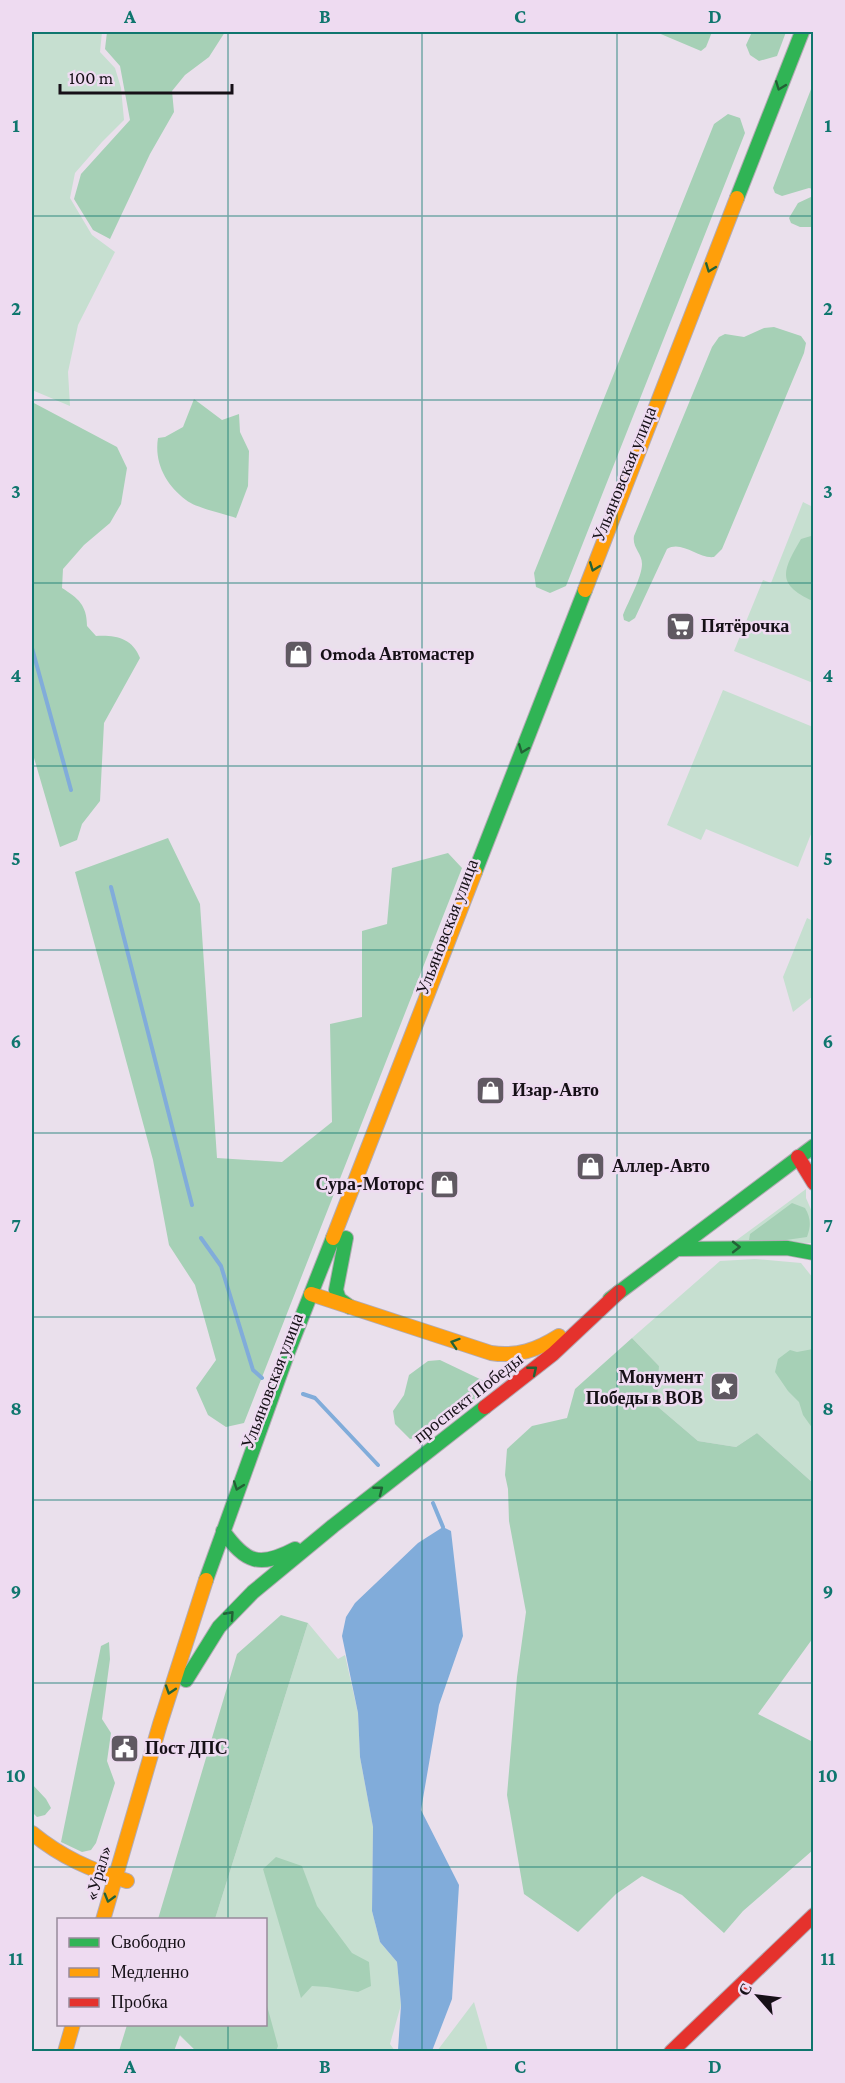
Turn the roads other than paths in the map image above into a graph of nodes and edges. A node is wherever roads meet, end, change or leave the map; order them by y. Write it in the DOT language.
graph roads {
  1 [pos="802,32"];
  2 [pos="813,35"];
  3 [pos="813,1146"];
  4 [pos="798,1157"];
  5 [pos="813,1183"];
  6 [pos="346,1238"];
  7 [pos="677,1249"];
  8 [pos="813,1252"];
  9 [pos="619,1292"];
  10 [pos="316,1296"];
  11 [pos="350,1307"];
  12 [pos="476,1350"];
  13 [pos="502,1395"];
  14 [pos="333,1526"];
  15 [pos="223,1530"];
  16 [pos="232,1544"];
  17 [pos="186,1680"];
  18 [pos="32,1833"];
  19 [pos="133,1839"];
  20 [pos="121,1879"];
  21 [pos="813,1915"];
  22 [pos="104,1918"];
  23 [pos="116,1918"];
  24 [pos="73,2026"];
  25 [pos="86,2026"];
  26 [pos="65,2052"];
  27 [pos="78,2052"];
  28 [pos="671,2052"];
  1 -- 10 [label="main road, Ульяновская улица, one-way"];
  2 -- 6 [label="main road, Ульяновская улица"];
  3 -- 4 [label="main road, проспект Победы"];
  4 -- 5 [label="main road"];
  4 -- 7 [label="main road, проспект Победы"];
  6 -- 10 [label="main road, Ульяновская улица"];
  6 -- 11 [label="main road"];
  7 -- 8 [label="main road, one-way"];
  7 -- 9 [label="main road, проспект Победы"];
  9 -- 12 [label="main road, проспект Победы"];
  13 -- 9 [label="main road, проспект Победы, one-way"];
  10 -- 11 [label="main road, проспект Победы"];
  10 -- 15 [label="main road, Ульяновская улица, one-way"];
  10 -- 16 [label="main road, Ульяновская улица"];
  12 -- 11 [label="main road, проспект Победы, one-way"];
  12 -- 13 [label="main road"];
  14 -- 13 [label="main road, проспект Победы, one-way"];
  14 -- 16 [label="main road, проспект Победы"];
  17 -- 14 [label="main road, проспект Победы, one-way"];
  15 -- 16 [label="main road"];
  15 -- 19 [label="main road, Ульяновская улица, one-way"];
  16 -- 17 [label="main road, Ульяновская улица"];
  17 -- 19 [label="main road, Ульяновская улица"];
  18 -- 20 [label="main road"];
  19 -- 20 [label="main road, «Урал»"];
  20 -- 22 [label="main road, «Урал», one-way"];
  20 -- 23 [label="main road, «Урал»"];
  21 -- 28 [label="main road"];
  24 -- 26 [label="main road"];
  25 -- 27 [label="main road"];
}
